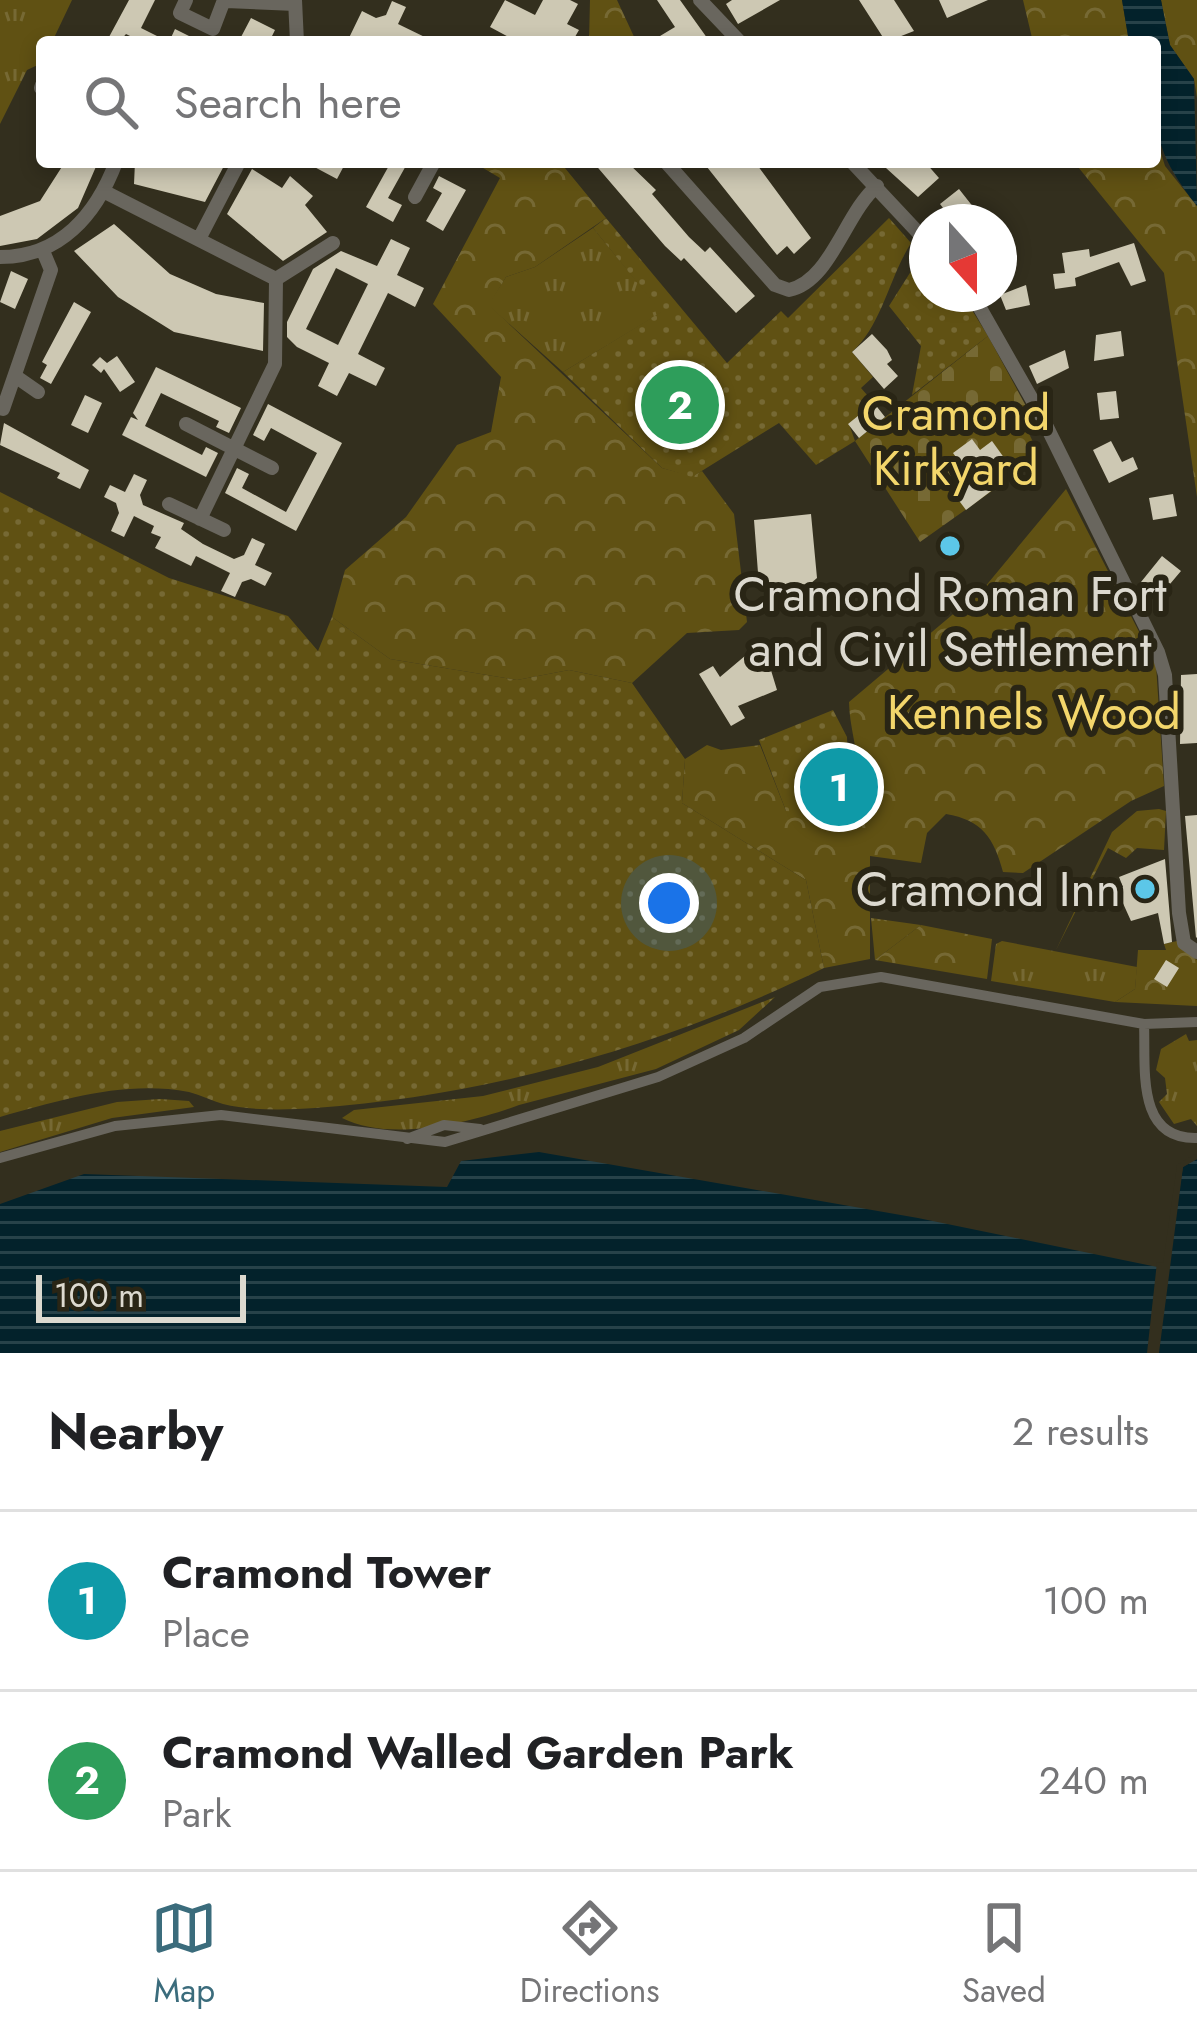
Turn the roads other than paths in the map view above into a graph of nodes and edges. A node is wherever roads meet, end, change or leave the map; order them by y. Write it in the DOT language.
graph roads {
  1 [pos="186,0"];
  2 [pos="225,0"];
  3 [pos="700,0"];
  4 [pos="295,2"];
  5 [pos="297,36"];
  6 [pos="734,36"];
  7 [pos="114,168"];
  8 [pos="235,168"];
  9 [pos="431,168"];
  10 [pos="671,168"];
  11 [pos="858,168"];
  12 [pos="877,186"];
  13 [pos="105,192"];
  14 [pos="415,197"];
  15 [pos="909,222"];
  16 [pos="199,239"];
  17 [pos="333,243"];
  18 [pos="43,251"];
  19 [pos="0,257"];
  20 [pos="276,279"];
  21 [pos="982,312"];
  22 [pos="15,376"];
  23 [pos="38,392"];
  24 [pos="3,409"];
  25 [pos="186,424"];
  26 [pos="235,448"];
  27 [pos="272,468"];
  28 [pos="169,504"];
  29 [pos="200,519"];
  30 [pos="224,530"];
  31 [pos="1197,952"];
  32 [pos="1197,1022"];
  33 [pos="1144,1024"];
  34 [pos="1197,1138"];
  35 [pos="0,1158"];
  1 -- 2 [label="street"];
  2 -- 4 [label="street"];
  3 -- 6 [label="street"];
  4 -- 5 [label="street"];
  7 -- 13 [label="street"];
  8 -- 16 [label="street"];
  9 -- 14 [label="street"];
  10 -- 12 [label="street"];
  11 -- 12 [label="street"];
  12 -- 15 [label="street"];
  13 -- 16 [label="street"];
  13 -- 18 [label="street"];
  16 -- 20 [label="street"];
  17 -- 20 [label="street"];
  18 -- 19 [label="street"];
  18 -- 22 [label="street"];
  20 -- 26 [label="street"];
  21 -- 31 [label="street"];
  22 -- 23 [label="street"];
  22 -- 24 [label="street"];
  25 -- 26 [label="street"];
  26 -- 27 [label="street"];
  26 -- 29 [label="street"];
  28 -- 29 [label="street"];
  29 -- 30 [label="street"];
  32 -- 33 [label="street"];
  33 -- 34 [label="street"];
  33 -- 35 [label="street"];
}
